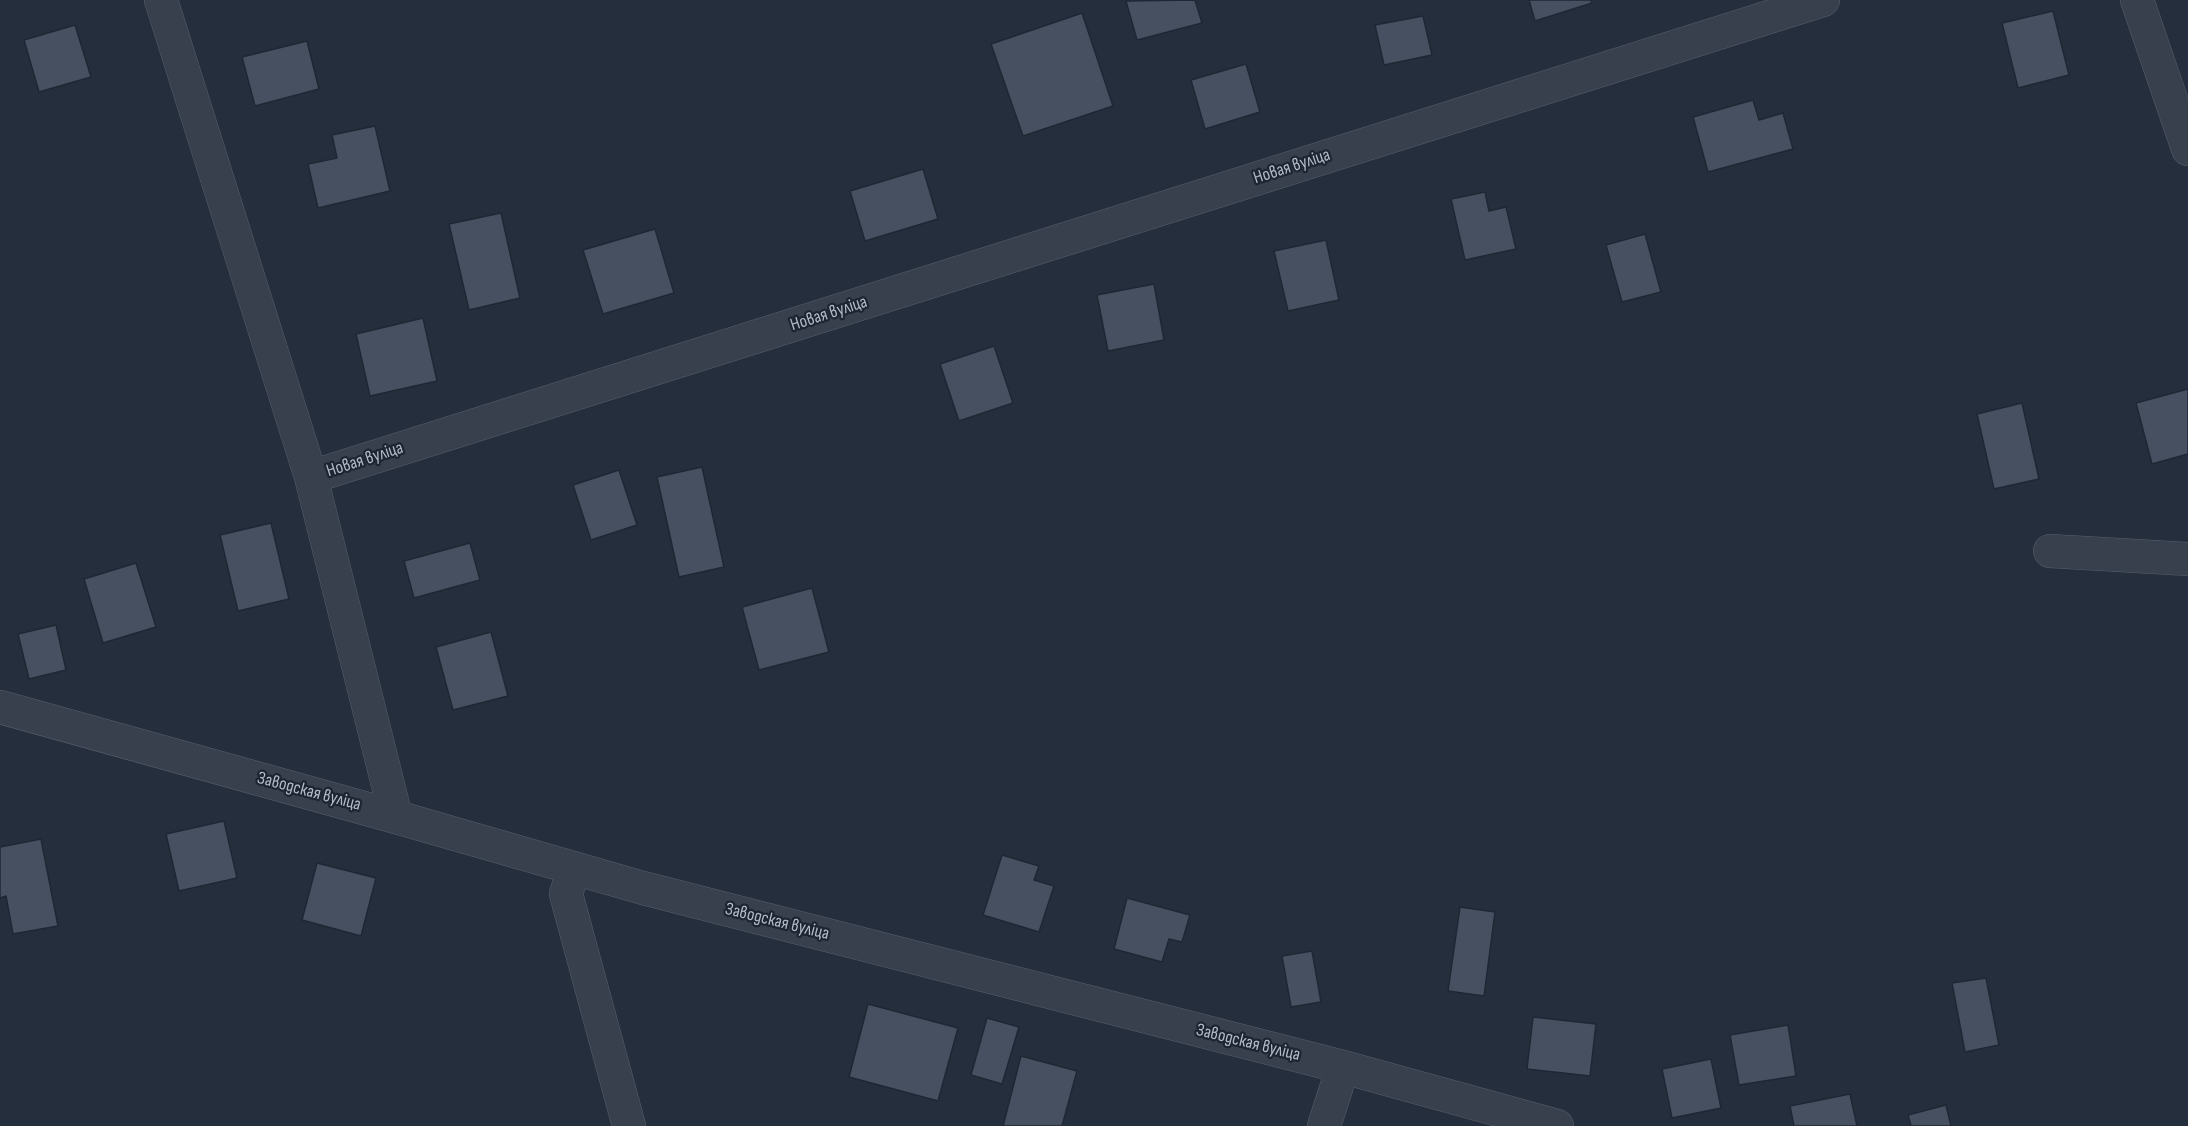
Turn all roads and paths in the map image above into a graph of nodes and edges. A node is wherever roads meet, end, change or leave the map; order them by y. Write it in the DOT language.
graph roads {
  1 [pos="161,0"];
  2 [pos="1823,0"];
  3 [pos="2137,0"];
  4 [pos="2188,149"];
  5 [pos="311,477"];
  6 [pos="2050,551"];
  7 [pos="2188,559"];
  8 [pos="0,708"];
  9 [pos="396,817"];
  10 [pos="574,868"];
  11 [pos="1343,1067"];
  12 [pos="629,1126"];
  13 [pos="1324,1126"];
  14 [pos="1557,1126"];
  1 -- 5 [label="street, Новая вуліца"];
  2 -- 5 [label="street, Новая вуліца"];
  3 -- 4 [label="street"];
  5 -- 9 [label="street"];
  6 -- 7 [label="street"];
  8 -- 9 [label="street, Заводская вуліца"];
  9 -- 10 [label="street, Заводская вуліца"];
  10 -- 11 [label="street, Заводская вуліца"];
  10 -- 12 [label="street"];
  11 -- 13 [label="street"];
  11 -- 14 [label="street, Заводская вуліца"];
}
